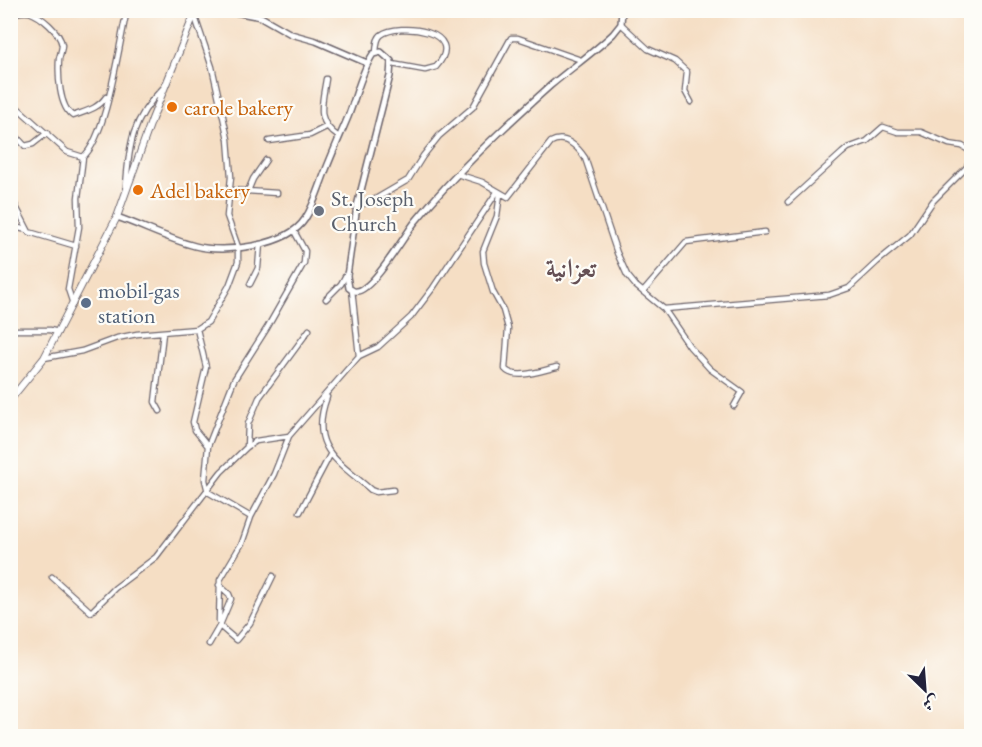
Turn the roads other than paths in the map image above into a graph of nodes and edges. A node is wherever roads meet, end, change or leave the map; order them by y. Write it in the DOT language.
graph roads {
  1 [pos="127,10"];
  2 [pos="225,10"];
  3 [pos="622,10"];
  4 [pos="195,12"];
  5 [pos="10,18"];
  6 [pos="621,24"];
  7 [pos="376,52"];
  8 [pos="581,60"];
  9 [pos="367,63"];
  10 [pos="392,64"];
  11 [pos="326,79"];
  12 [pos="166,86"];
  13 [pos="109,92"];
  14 [pos="10,101"];
  15 [pos="691,102"];
  16 [pos="326,127"];
  17 [pos="10,129"];
  18 [pos="46,133"];
  19 [pos="339,138"];
  20 [pos="269,141"];
  21 [pos="972,152"];
  22 [pos="83,157"];
  23 [pos="972,158"];
  24 [pos="266,160"];
  25 [pos="457,174"];
  26 [pos="126,189"];
  27 [pos="230,190"];
  28 [pos="248,191"];
  29 [pos="277,193"];
  30 [pos="499,193"];
  31 [pos="10,195"];
  32 [pos="788,202"];
  33 [pos="357,206"];
  34 [pos="117,217"];
  35 [pos="10,226"];
  36 [pos="27,230"];
  37 [pos="294,231"];
  38 [pos="765,232"];
  39 [pos="260,244"];
  40 [pos="76,246"];
  41 [pos="238,247"];
  42 [pos="348,271"];
  43 [pos="250,284"];
  44 [pos="352,290"];
  45 [pos="643,292"];
  46 [pos="326,299"];
  47 [pos="73,303"];
  48 [pos="664,309"];
  49 [pos="197,329"];
  50 [pos="10,330"];
  51 [pos="309,330"];
  52 [pos="58,332"];
  53 [pos="163,333"];
  54 [pos="359,356"];
  55 [pos="44,358"];
  56 [pos="557,367"];
  57 [pos="329,392"];
  58 [pos="10,400"];
  59 [pos="734,406"];
  60 [pos="160,411"];
  61 [pos="289,436"];
  62 [pos="208,446"];
  63 [pos="247,447"];
  64 [pos="330,455"];
  65 [pos="393,490"];
  66 [pos="208,491"];
  67 [pos="300,512"];
  68 [pos="251,517"];
  69 [pos="273,576"];
  70 [pos="52,577"];
  71 [pos="219,585"];
  72 [pos="220,625"];
  73 [pos="209,644"];
  1 -- 13 [label="street"];
  2 -- 9 [label="street"];
  3 -- 6 [label="street"];
  4 -- 12 [label="main road"];
  4 -- 27 [label="street"];
  5 -- 13 [label="street"];
  6 -- 8 [label="street"];
  6 -- 15 [label="street"];
  7 -- 9 [label="street"];
  7 -- 10 [label="street"];
  7 -- 10 [label="street"];
  8 -- 25 [label="street"];
  8 -- 33 [label="street"];
  9 -- 19 [label="street"];
  10 -- 33 [label="street"];
  11 -- 16 [label="street"];
  12 -- 26 [label="main road"];
  12 -- 26 [label="street"];
  13 -- 22 [label="street"];
  14 -- 18 [label="street"];
  16 -- 19 [label="street"];
  16 -- 20 [label="street"];
  17 -- 18 [label="street"];
  18 -- 22 [label="street"];
  19 -- 37 [label="street"];
  21 -- 32 [label="street"];
  22 -- 40 [label="street"];
  23 -- 48 [label="street"];
  24 -- 28 [label="street"];
  25 -- 30 [label="street"];
  25 -- 44 [label="street"];
  26 -- 34 [label="main road"];
  27 -- 28 [label="street"];
  27 -- 41 [label="street"];
  28 -- 29 [label="street"];
  30 -- 45 [label="street"];
  30 -- 54 [label="street"];
  30 -- 56 [label="street"];
  31 -- 36 [label="street"];
  33 -- 42 [label="street"];
  34 -- 41 [label="street"];
  34 -- 47 [label="main road"];
  35 -- 36 [label="street"];
  36 -- 40 [label="street"];
  37 -- 39 [label="street"];
  37 -- 62 [label="street"];
  38 -- 45 [label="street"];
  39 -- 41 [label="street"];
  39 -- 43 [label="street"];
  40 -- 47 [label="street"];
  41 -- 49 [label="street"];
  42 -- 44 [label="street"];
  42 -- 46 [label="street"];
  44 -- 54 [label="street"];
  45 -- 48 [label="street"];
  47 -- 52 [label="main road"];
  48 -- 59 [label="street"];
  49 -- 53 [label="street"];
  49 -- 62 [label="street"];
  50 -- 52 [label="street"];
  51 -- 63 [label="street"];
  52 -- 55 [label="main road"];
  53 -- 55 [label="street"];
  53 -- 60 [label="street"];
  54 -- 57 [label="street"];
  55 -- 58 [label="main road"];
  57 -- 61 [label="street"];
  57 -- 64 [label="street"];
  61 -- 63 [label="street"];
  61 -- 68 [label="street"];
  62 -- 66 [label="street"];
  63 -- 66 [label="street"];
  64 -- 65 [label="street"];
  64 -- 67 [label="street"];
  66 -- 68 [label="street"];
  66 -- 70 [label="street"];
  68 -- 71 [label="street"];
  69 -- 72 [label="street"];
  71 -- 72 [label="street"];
  71 -- 72 [label="street"];
  72 -- 73 [label="street"];
}
